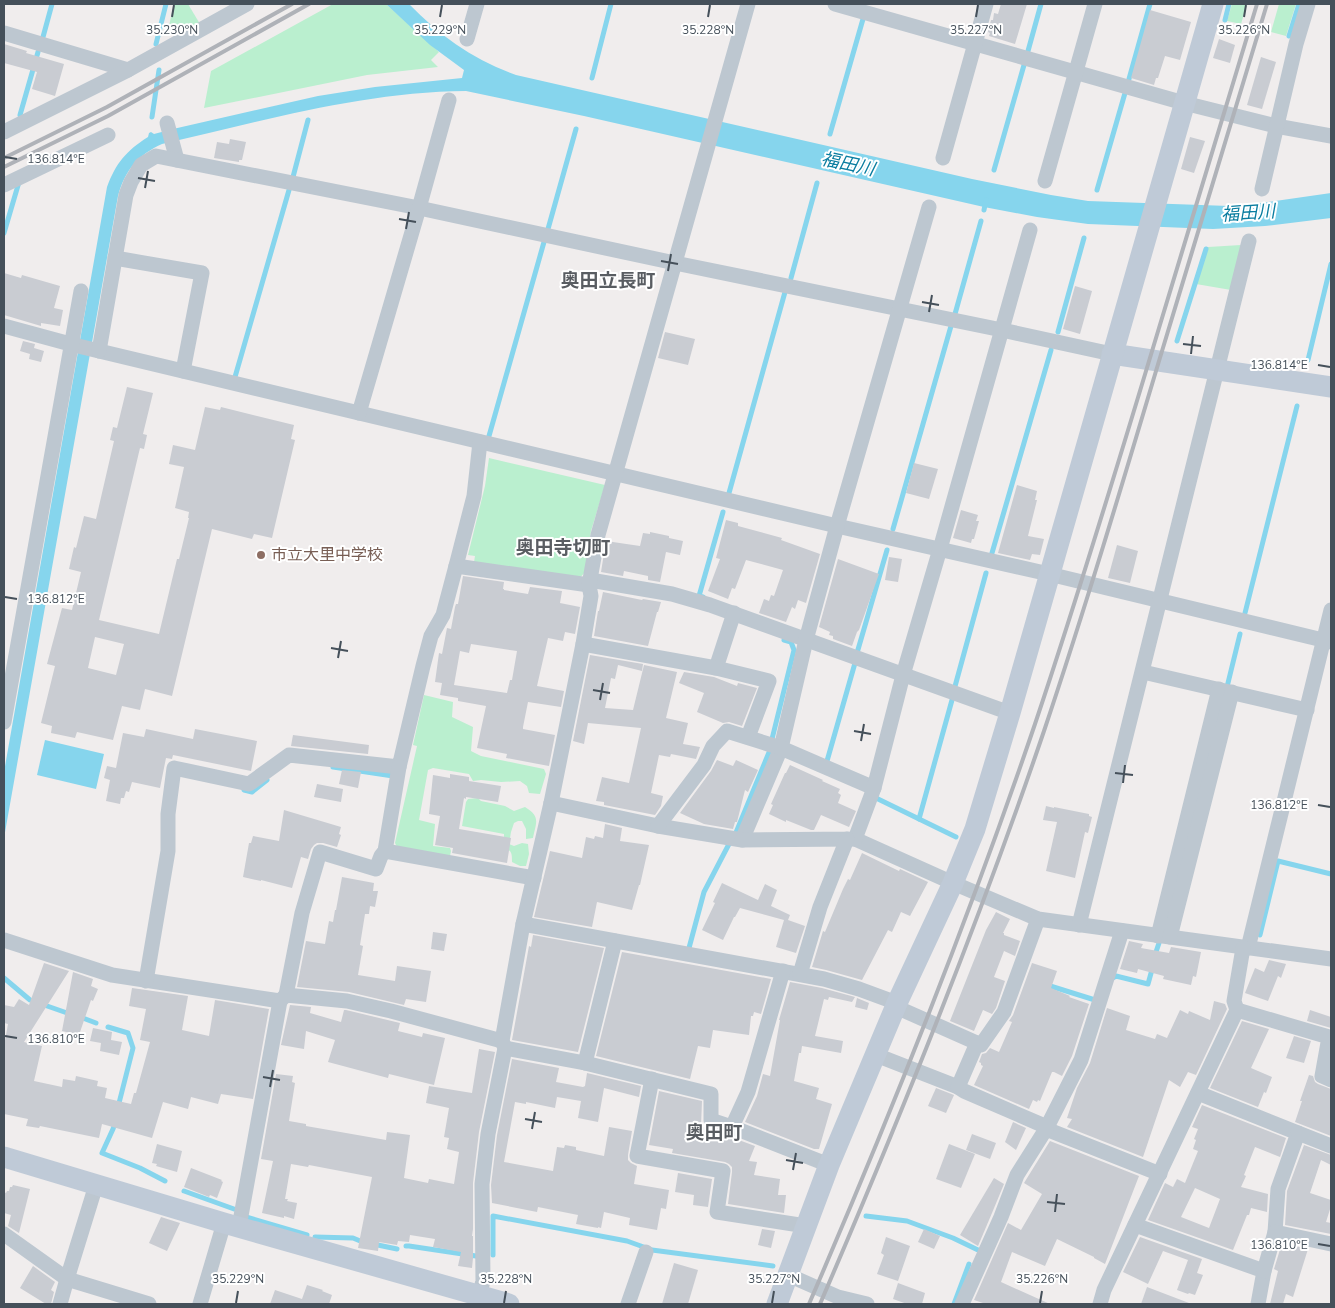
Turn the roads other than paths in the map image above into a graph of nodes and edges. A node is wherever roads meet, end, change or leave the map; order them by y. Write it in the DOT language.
graph roads {
  1 [pos="247,4"];
  2 [pos="477,4"];
  3 [pos="748,4"];
  4 [pos="835,4"];
  5 [pos="986,4"];
  6 [pos="1095,4"];
  7 [pos="1213,4"];
  8 [pos="1308,4"];
  9 [pos="4,33"];
  10 [pos="467,39"];
  11 [pos="975,44"];
  12 [pos="128,70"];
  13 [pos="1075,72"];
  14 [pos="449,100"];
  15 [pos="1184,103"];
  16 [pos="167,125"];
  17 [pos="1276,126"];
  18 [pos="4,132"];
  19 [pos="108,135"];
  20 [pos="1331,136"];
  21 [pos="943,158"];
  22 [pos="177,160"];
  23 [pos="1045,181"];
  24 [pos="4,185"];
  25 [pos="1262,190"];
  26 [pos="929,207"];
  27 [pos="419,208"];
  28 [pos="1030,230"];
  29 [pos="1249,242"];
  30 [pos="116,258"];
  31 [pos="675,263"];
  32 [pos="81,291"];
  33 [pos="900,309"];
  34 [pos="4,326"];
  35 [pos="1002,330"];
  36 [pos="73,344"];
  37 [pos="98,350"];
  38 [pos="1112,354"];
  39 [pos="1218,370"];
  40 [pos="183,371"];
  41 [pos="1331,387"];
  42 [pos="359,413"];
  43 [pos="480,442"];
  44 [pos="616,474"];
  45 [pos="837,526"];
  46 [pos="940,549"];
  47 [pos="456,566"];
  48 [pos="1050,574"];
  49 [pos="589,583"];
  50 [pos="1160,601"];
  51 [pos="1331,610"];
  52 [pos="734,613"];
  53 [pos="806,640"];
  54 [pos="1328,641"];
  55 [pos="583,644"];
  56 [pos="10,651"];
  57 [pos="716,668"];
  58 [pos="1143,672"];
  59 [pos="902,675"];
  60 [pos="1225,691"];
  61 [pos="1307,710"];
  62 [pos="1010,713"];
  63 [pos="4,722"];
  64 [pos="748,738"];
  65 [pos="781,748"];
  66 [pos="399,767"];
  67 [pos="874,788"];
  68 [pos="551,803"];
  69 [pos="658,826"];
  70 [pos="851,839"];
  71 [pos="742,840"];
  72 [pos="385,851"];
  73 [pos="534,878"];
  74 [pos="953,883"];
  75 [pos="1038,919"];
  76 [pos="523,924"];
  77 [pos="1079,925"];
  78 [pos="1122,931"];
  79 [pos="1164,937"];
  80 [pos="4,940"];
  81 [pos="615,941"];
  82 [pos="1246,948"];
  83 [pos="1331,959"];
  84 [pos="783,971"];
  85 [pos="800,974"];
  86 [pos="146,981"];
  87 [pos="283,998"];
  88 [pos="897,1005"];
  89 [pos="1237,1010"];
  90 [pos="977,1043"];
  91 [pos="504,1044"];
  92 [pos="876,1055"];
  93 [pos="585,1063"];
  94 [pos="652,1079"];
  95 [pos="1331,1080"];
  96 [pos="958,1087"];
  97 [pos="1198,1094"];
  98 [pos="732,1127"];
  99 [pos="1046,1128"];
  100 [pos="1298,1133"];
  101 [pos="1331,1146"];
  102 [pos="4,1157"];
  103 [pos="829,1165"];
  104 [pos="1160,1174"];
  105 [pos="96,1185"];
  106 [pos="231,1225"];
  107 [pos="1135,1225"];
  108 [pos="806,1226"];
  109 [pos="1275,1232"];
  110 [pos="4,1234"];
  111 [pos="1331,1244"];
  112 [pos="646,1252"];
  113 [pos="1264,1271"];
  114 [pos="788,1275"];
  115 [pos="67,1279"];
  116 [pos="479,1296"];
  117 [pos="60,1304"];
  118 [pos="149,1304"];
  119 [pos="200,1304"];
  120 [pos="508,1304"];
  121 [pos="628,1304"];
  122 [pos="777,1304"];
  123 [pos="867,1304"];
  124 [pos="962,1304"];
  125 [pos="1100,1304"];
  126 [pos="1258,1304"];
  1 -- 12 [label="street"];
  2 -- 10 [label="street"];
  3 -- 31 [label="street"];
  4 -- 11 [label="street"];
  5 -- 11 [label="street"];
  6 -- 13 [label="street"];
  7 -- 15 [label="street"];
  8 -- 17 [label="street"];
  9 -- 12 [label="street"];
  11 -- 13 [label="street"];
  11 -- 21 [label="street"];
  12 -- 18 [label="street"];
  13 -- 15 [label="street"];
  13 -- 23 [label="street"];
  14 -- 27 [label="street"];
  15 -- 17 [label="street"];
  15 -- 38 [label="street"];
  16 -- 22 [label="street"];
  17 -- 20 [label="street"];
  17 -- 25 [label="street"];
  19 -- 24 [label="street"];
  22 -- 27 [label="street"];
  22 -- 30 [label="street"];
  26 -- 33 [label="street"];
  27 -- 31 [label="street"];
  27 -- 42 [label="street"];
  28 -- 35 [label="street"];
  29 -- 39 [label="street"];
  30 -- 37 [label="street"];
  30 -- 40 [label="street"];
  31 -- 33 [label="street"];
  31 -- 44 [label="street"];
  32 -- 36 [label="street"];
  33 -- 35 [label="street"];
  33 -- 45 [label="street"];
  34 -- 36 [label="street"];
  35 -- 38 [label="street"];
  35 -- 46 [label="street"];
  36 -- 37 [label="street"];
  36 -- 56 [label="street"];
  37 -- 40 [label="street"];
  38 -- 39 [label="street"];
  38 -- 48 [label="street"];
  39 -- 41 [label="street"];
  39 -- 50 [label="street"];
  40 -- 42 [label="street"];
  42 -- 43 [label="street"];
  43 -- 44 [label="street"];
  43 -- 47 [label="street"];
  44 -- 45 [label="street"];
  44 -- 49 [label="street"];
  45 -- 46 [label="street"];
  45 -- 53 [label="street"];
  46 -- 48 [label="street"];
  46 -- 59 [label="street"];
  47 -- 49 [label="street"];
  47 -- 66 [label="street"];
  48 -- 50 [label="street"];
  48 -- 62 [label="street"];
  49 -- 52 [label="street"];
  49 -- 55 [label="street"];
  50 -- 54 [label="street"];
  50 -- 58 [label="street"];
  51 -- 54 [label="street"];
  52 -- 53 [label="street"];
  52 -- 57 [label="street"];
  53 -- 59 [label="street"];
  53 -- 65 [label="street"];
  54 -- 61 [label="street"];
  55 -- 57 [label="street"];
  55 -- 68 [label="street"];
  56 -- 63 [label="street"];
  57 -- 64 [label="street"];
  58 -- 60 [label="street"];
  58 -- 77 [label="street"];
  59 -- 62 [label="street"];
  59 -- 67 [label="street"];
  60 -- 61 [label="street"];
  60 -- 79 [label="street"];
  61 -- 82 [label="street"];
  62 -- 74 [label="street"];
  64 -- 65 [label="street"];
  64 -- 69 [label="street"];
  65 -- 67 [label="street"];
  65 -- 71 [label="street"];
  66 -- 72 [label="street"];
  66 -- 86 [label="street"];
  67 -- 70 [label="street"];
  68 -- 69 [label="street"];
  68 -- 73 [label="street"];
  69 -- 71 [label="street"];
  70 -- 71 [label="street"];
  70 -- 74 [label="street"];
  70 -- 85 [label="street"];
  72 -- 73 [label="street"];
  72 -- 87 [label="street"];
  73 -- 76 [label="street"];
  74 -- 75 [label="street"];
  74 -- 88 [label="street"];
  75 -- 77 [label="street"];
  75 -- 90 [label="street"];
  76 -- 81 [label="street"];
  76 -- 91 [label="street"];
  77 -- 78 [label="street"];
  78 -- 79 [label="street"];
  78 -- 99 [label="street"];
  79 -- 82 [label="street"];
  80 -- 86 [label="street"];
  81 -- 84 [label="street"];
  81 -- 93 [label="street"];
  82 -- 83 [label="street"];
  82 -- 89 [label="street"];
  84 -- 85 [label="street"];
  84 -- 98 [label="street"];
  85 -- 88 [label="street"];
  86 -- 87 [label="street"];
  87 -- 91 [label="street"];
  87 -- 106 [label="street"];
  88 -- 90 [label="street"];
  88 -- 92 [label="street"];
  89 -- 95 [label="street"];
  89 -- 97 [label="street"];
  90 -- 96 [label="street"];
  91 -- 93 [label="street"];
  91 -- 116 [label="street"];
  92 -- 96 [label="street"];
  92 -- 103 [label="street"];
  93 -- 94 [label="street"];
  94 -- 98 [label="street"];
  94 -- 108 [label="street"];
  96 -- 99 [label="street"];
  97 -- 100 [label="street"];
  97 -- 104 [label="street"];
  98 -- 103 [label="street"];
  99 -- 104 [label="street"];
  99 -- 124 [label="street"];
  100 -- 101 [label="street"];
  100 -- 109 [label="street"];
  102 -- 105 [label="street"];
  103 -- 108 [label="street"];
  104 -- 107 [label="street"];
  105 -- 106 [label="street"];
  105 -- 115 [label="street"];
  106 -- 116 [label="street"];
  106 -- 119 [label="street"];
  107 -- 113 [label="street"];
  107 -- 125 [label="street"];
  108 -- 114 [label="street"];
  109 -- 111 [label="street"];
  109 -- 113 [label="street"];
  110 -- 115 [label="street"];
  112 -- 121 [label="street"];
  113 -- 126 [label="street"];
  114 -- 122 [label="street"];
  114 -- 123 [label="street"];
  115 -- 117 [label="street"];
  115 -- 118 [label="street"];
  116 -- 120 [label="street"];
}
